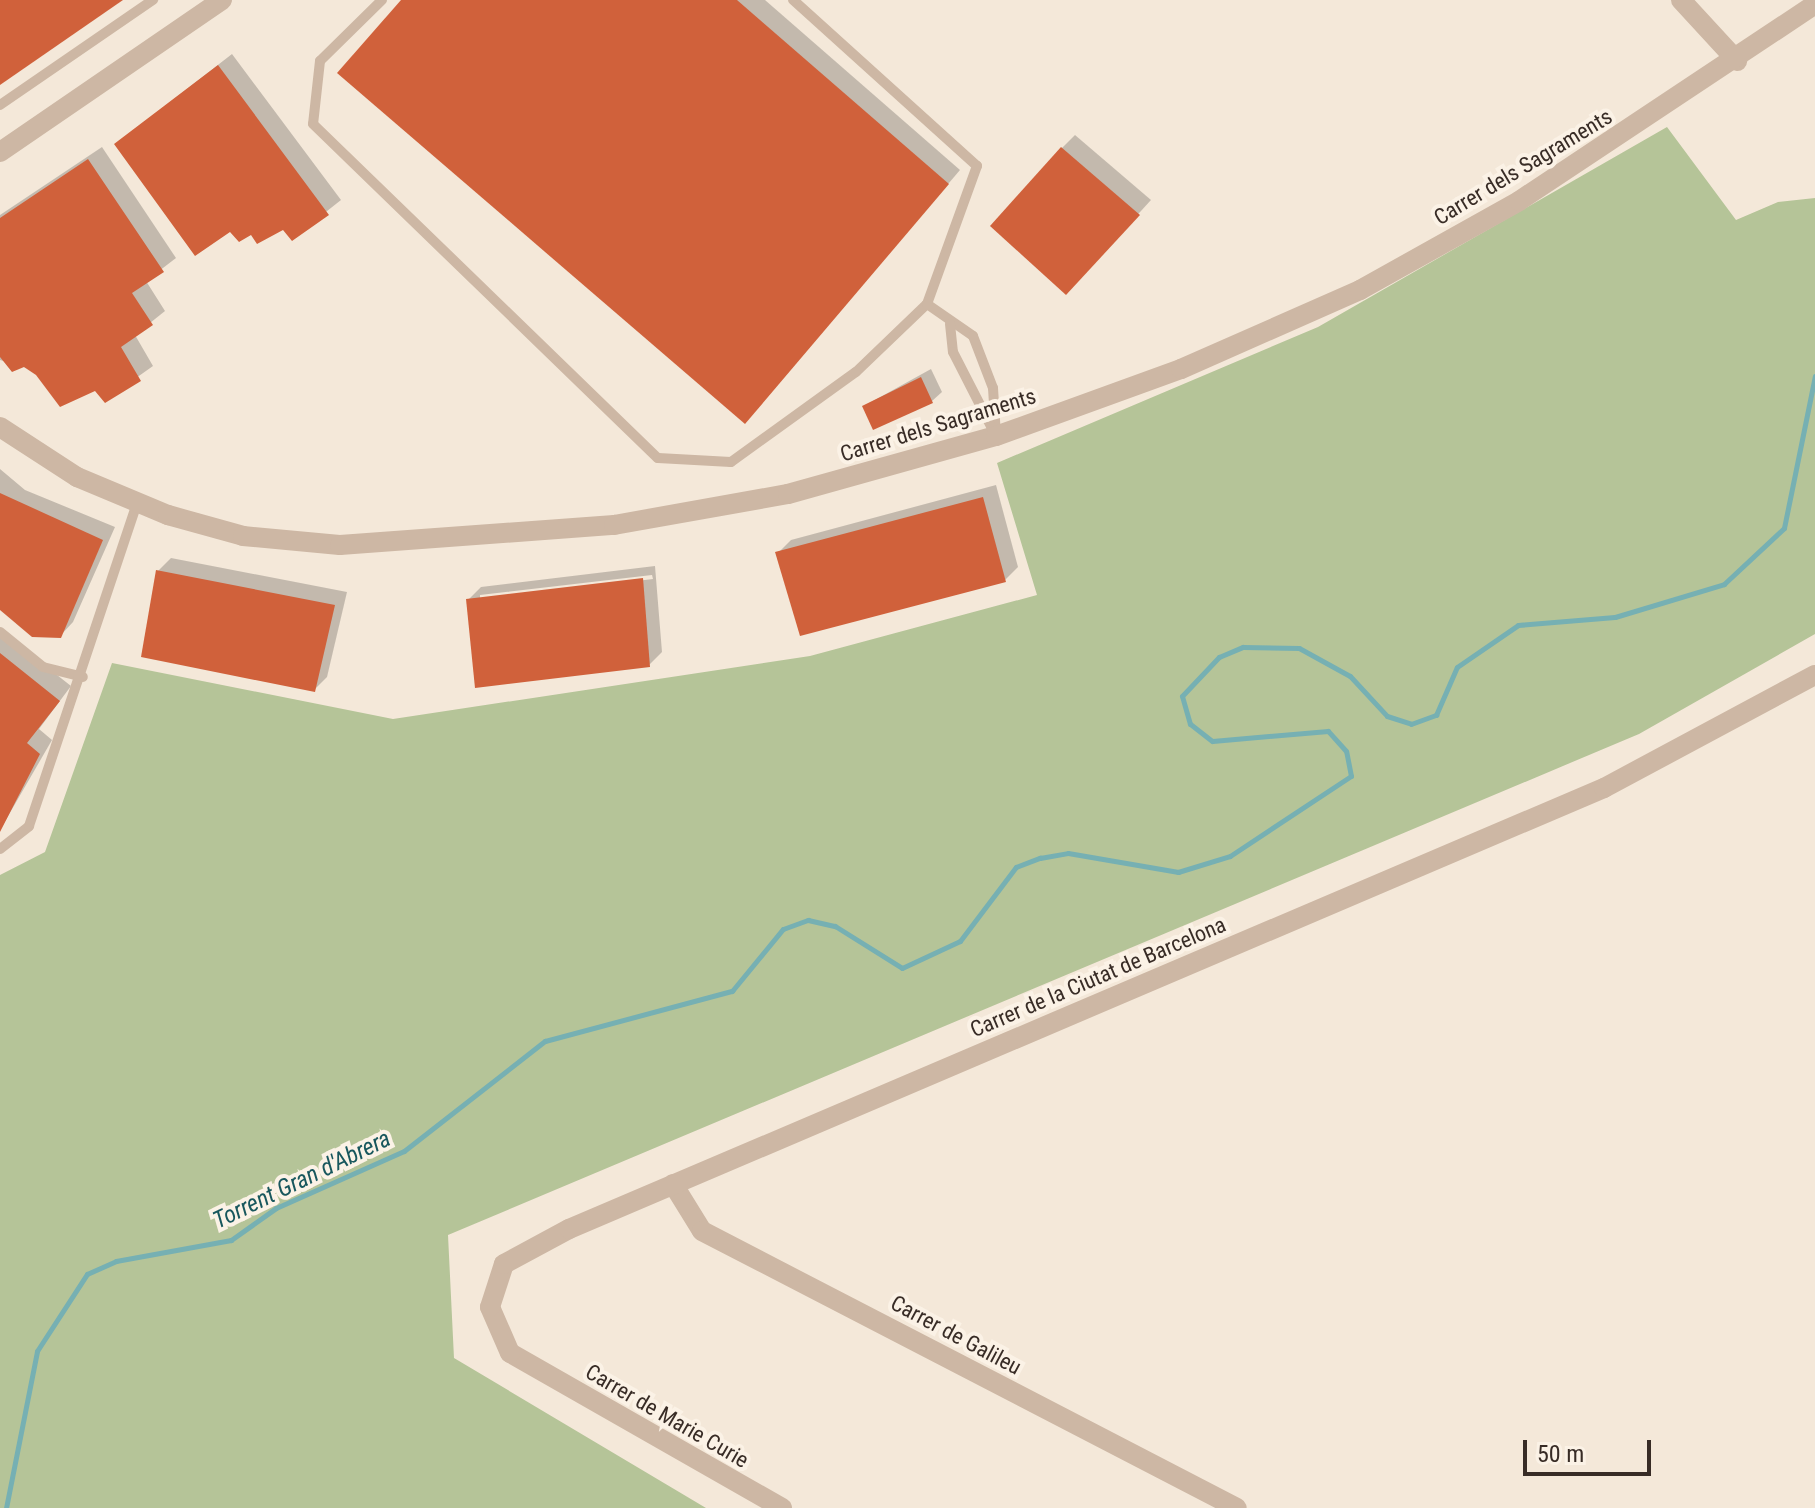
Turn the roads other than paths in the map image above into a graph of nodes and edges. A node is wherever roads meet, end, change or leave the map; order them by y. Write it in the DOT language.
graph roads {
  1 [pos="153,0"];
  2 [pos="222,0"];
  3 [pos="382,0"];
  4 [pos="793,0"];
  5 [pos="1681,0"];
  6 [pos="1815,4"];
  7 [pos="1737,61"];
  8 [pos="0,105"];
  9 [pos="0,152"];
  10 [pos="927,304"];
  11 [pos="950,324"];
  12 [pos="0,427"];
  13 [pos="996,436"];
  14 [pos="137,504"];
  15 [pos="0,632"];
  16 [pos="1815,675"];
  17 [pos="83,677"];
  18 [pos="0,849"];
  19 [pos="673,1184"];
  20 [pos="528,1365"];
  21 [pos="782,1508"];
  22 [pos="1237,1508"];
  1 -- 8 [label="lane"];
  2 -- 9 [label="street"];
  3 -- 10 [label="lane"];
  4 -- 10 [label="lane"];
  5 -- 7 [label="street"];
  6 -- 7 [label="street, Carrer dels Sagraments"];
  7 -- 13 [label="street, Carrer dels Sagraments"];
  10 -- 11 [label="lane"];
  11 -- 13 [label="lane"];
  11 -- 13 [label="lane"];
  12 -- 14 [label="street, Carrer dels Sagraments"];
  13 -- 14 [label="street, Carrer dels Sagraments"];
  14 -- 17 [label="lane"];
  15 -- 17 [label="lane"];
  16 -- 19 [label="street, Carrer de la Ciutat de Barcelona"];
  17 -- 18 [label="lane"];
  19 -- 20 [label="street, Carrer de la Ciutat de Barcelona"];
  19 -- 22 [label="street, Carrer de Galileu"];
  20 -- 21 [label="street, Carrer de Marie Curie"];
}
